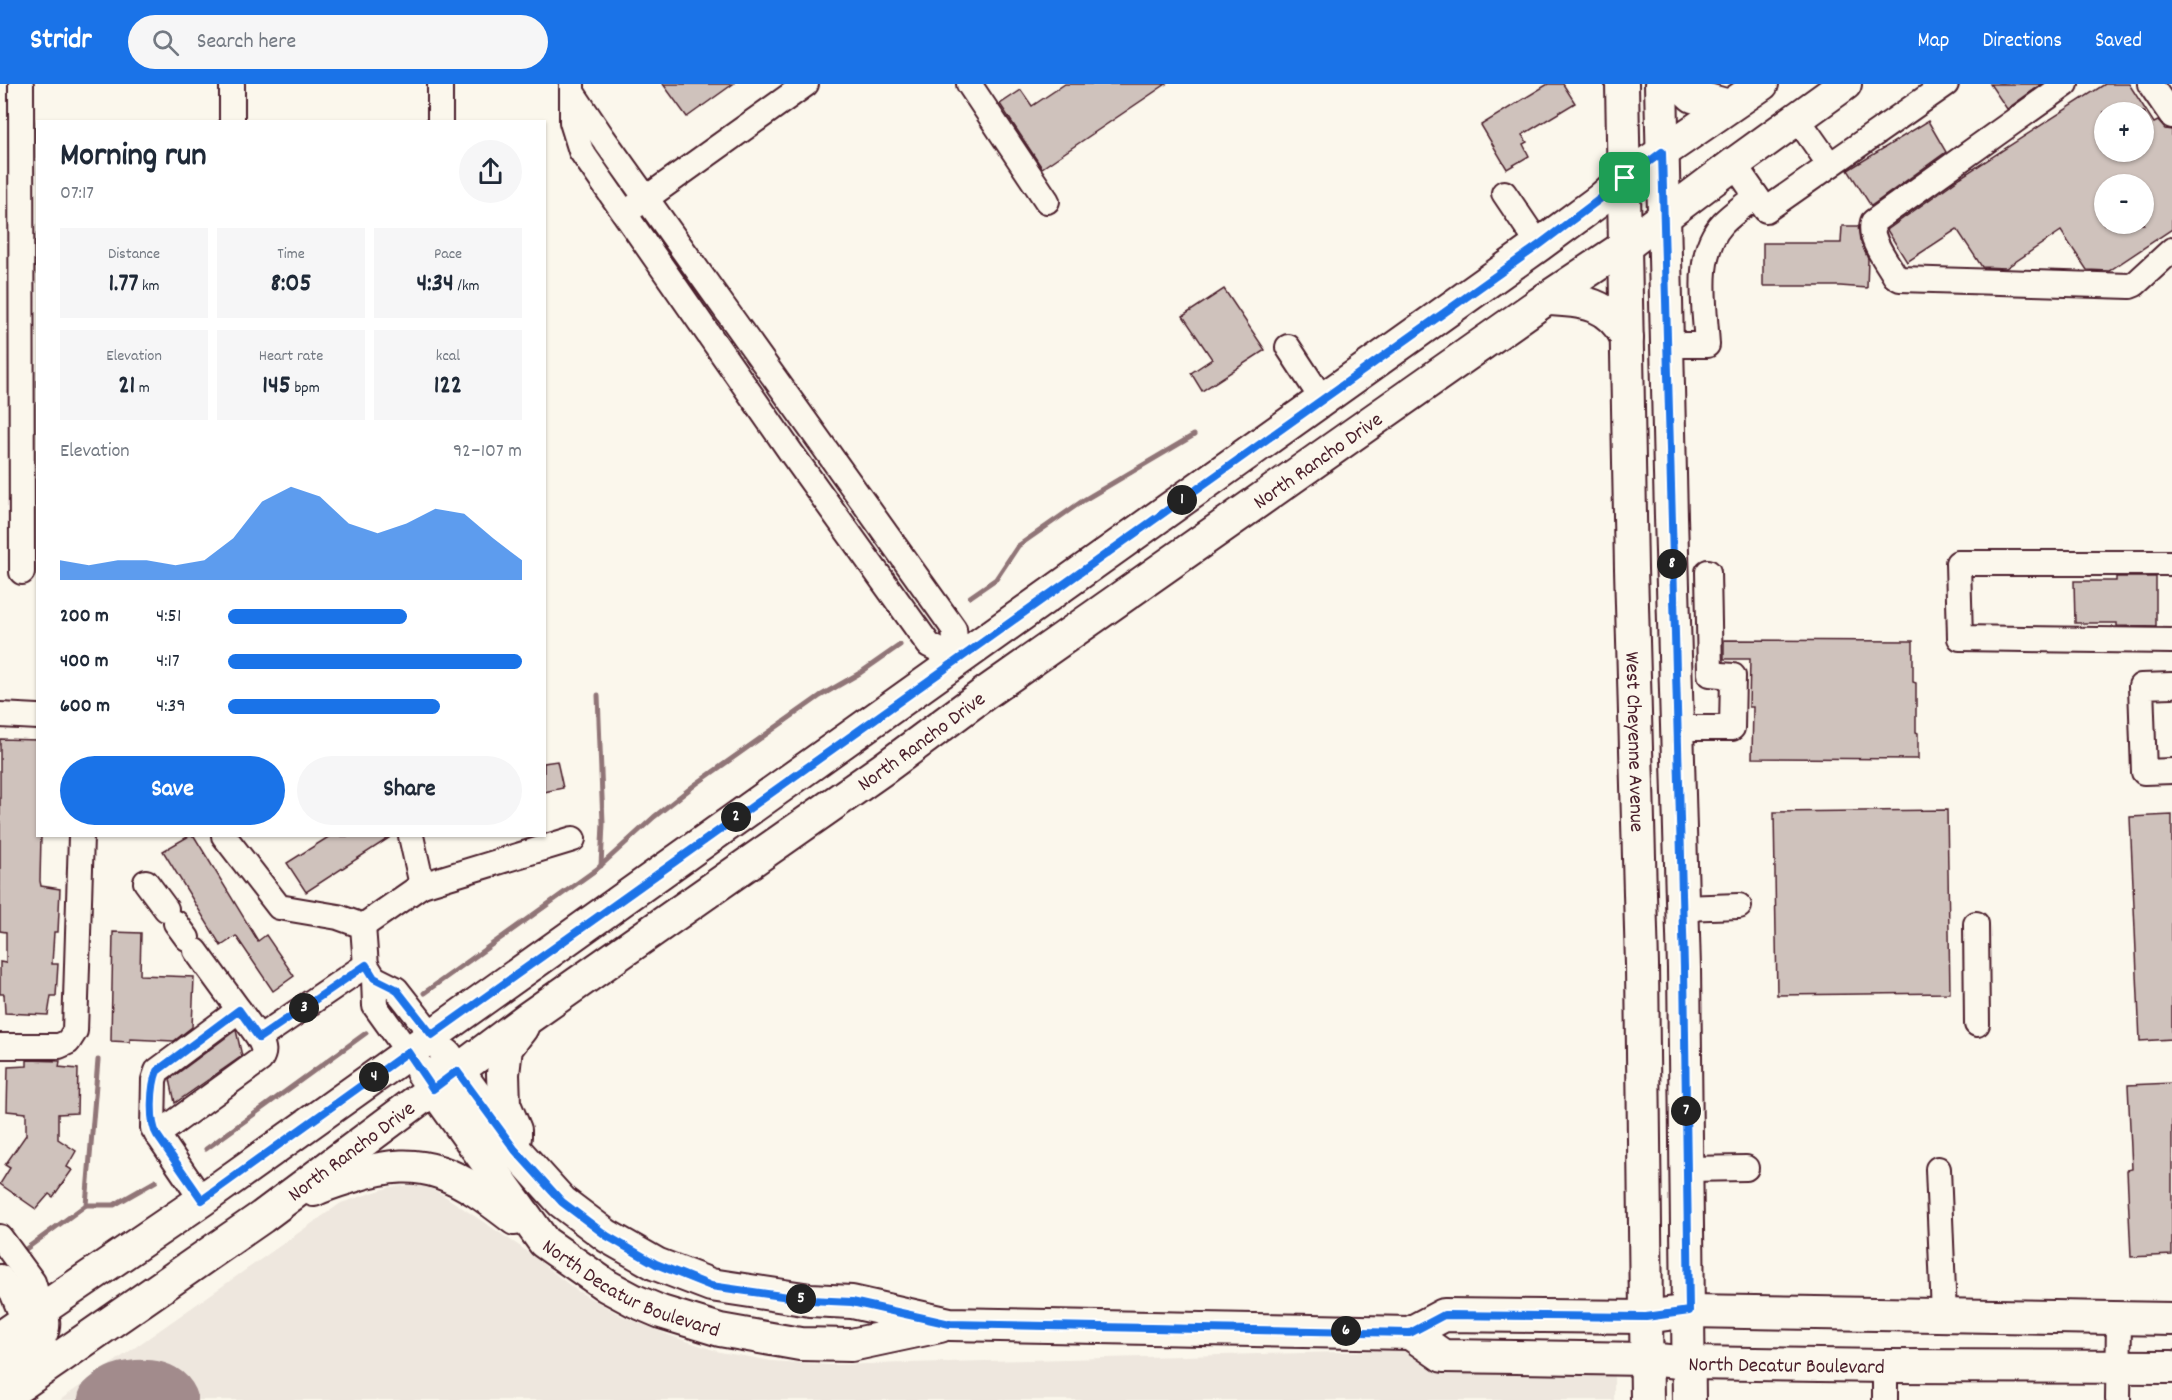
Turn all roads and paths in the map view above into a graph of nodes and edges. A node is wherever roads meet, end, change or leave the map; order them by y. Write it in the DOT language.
graph roads {
  1 [pos="21,84"];
  2 [pos="232,84"];
  3 [pos="440,84"];
  4 [pos="806,84"];
  5 [pos="969,84"];
  6 [pos="1622,84"];
  7 [pos="1661,84"];
  8 [pos="1680,84"];
  9 [pos="1762,84"];
  10 [pos="1845,84"];
  11 [pos="1946,84"];
  12 [pos="2066,84"];
  13 [pos="2150,84"];
  14 [pos="572,88"];
  15 [pos="1729,106"];
  16 [pos="2172,116"];
  17 [pos="1797,118"];
  18 [pos="232,120"];
  19 [pos="440,120"];
  20 [pos="1662,152"];
  21 [pos="1734,164"];
  22 [pos="1830,165"];
  23 [pos="1625,178"];
  24 [pos="1504,193"];
  25 [pos="1756,196"];
  26 [pos="646,199"];
  27 [pos="1047,201"];
  28 [pos="625,214"];
  29 [pos="1665,216"];
  30 [pos="1539,245"];
  31 [pos="1624,247"];
  32 [pos="2172,249"];
  33 [pos="1546,299"];
  34 [pos="1627,338"];
  35 [pos="1667,345"];
  36 [pos="1288,347"];
  37 [pos="1322,399"];
  38 [pos="818,437"];
  39 [pos="792,454"];
  40 [pos="2172,563"];
  41 [pos="20,572"];
  42 [pos="1708,572"];
  43 [pos="2172,641"];
  44 [pos="957,659"];
  45 [pos="2172,685"];
  46 [pos="984,694"];
  47 [pos="0,716"];
  48 [pos="36,717"];
  49 [pos="1677,728"];
  50 [pos="2172,771"];
  51 [pos="81,837"];
  52 [pos="225,837"];
  53 [pos="411,837"];
  54 [pos="573,840"];
  55 [pos="147,882"];
  56 [pos="422,885"];
  57 [pos="1739,906"];
  58 [pos="1682,908"];
  59 [pos="1976,924"];
  60 [pos="363,926"];
  61 [pos="370,972"];
  62 [pos="239,1010"];
  63 [pos="528,1018"];
  64 [pos="1977,1024"];
  65 [pos="259,1038"];
  66 [pos="420,1044"];
  67 [pos="0,1046"];
  68 [pos="445,1080"];
  69 [pos="157,1135"];
  70 [pos="515,1150"];
  71 [pos="1746,1168"];
  72 [pos="1687,1169"];
  73 [pos="1938,1169"];
  74 [pos="202,1200"];
  75 [pos="262,1217"];
  76 [pos="0,1237"];
  77 [pos="544,1242"];
  78 [pos="18,1303"];
  79 [pos="1689,1311"];
  80 [pos="1944,1315"];
  81 [pos="1646,1317"];
  82 [pos="2119,1318"];
  83 [pos="2172,1319"];
  84 [pos="950,1324"];
  85 [pos="1410,1333"];
  86 [pos="1647,1359"];
  87 [pos="1690,1363"];
  88 [pos="1886,1366"];
  89 [pos="2119,1367"];
  90 [pos="2172,1367"];
  91 [pos="0,1379"];
  92 [pos="0,1399"];
  93 [pos="1647,1400"];
  94 [pos="1689,1400"];
  95 [pos="1885,1400"];
  96 [pos="2118,1400"];
  1 -- 41 [label="street"];
  2 -- 18 [label="street"];
  3 -- 19 [label="street"];
  4 -- 26 [label="street"];
  5 -- 27 [label="street"];
  6 -- 23 [label="main road, West Cheyenne Avenue"];
  7 -- 20 [label="main road, West Cheyenne Avenue"];
  8 -- 15 [label="main road"];
  9 -- 15 [label="main road"];
  10 -- 17 [label="main road, North Rancho Drive"];
  11 -- 22 [label="street"];
  12 -- 32 [label="street"];
  13 -- 16 [label="street"];
  14 -- 26 [label="street"];
  14 -- 28 [label="street"];
  15 -- 20 [label="main road"];
  17 -- 21 [label="main road, North Rancho Drive"];
  17 -- 22 [label="street"];
  20 -- 23 [label="main road"];
  20 -- 29 [label="main road, West Cheyenne Avenue"];
  21 -- 25 [label="street"];
  21 -- 29 [label="main road, North Rancho Drive"];
  22 -- 25 [label="street"];
  23 -- 30 [label="main road"];
  23 -- 31 [label="main road, West Cheyenne Avenue"];
  24 -- 30 [label="street"];
  25 -- 35 [label="street"];
  26 -- 28 [label="street"];
  26 -- 38 [label="street"];
  28 -- 39 [label="street"];
  29 -- 31 [label="main road, North Rancho Drive"];
  29 -- 35 [label="main road, West Cheyenne Avenue"];
  30 -- 37 [label="main road"];
  31 -- 33 [label="main road, North Rancho Drive"];
  31 -- 34 [label="main road, West Cheyenne Avenue"];
  33 -- 34 [label="main road"];
  33 -- 46 [label="main road, North Rancho Drive"];
  34 -- 81 [label="main road, West Cheyenne Avenue"];
  35 -- 49 [label="main road, West Cheyenne Avenue"];
  36 -- 37 [label="street"];
  37 -- 44 [label="main road"];
  38 -- 39 [label="street"];
  38 -- 44 [label="street"];
  39 -- 44 [label="street"];
  40 -- 43 [label="street"];
  42 -- 49 [label="street"];
  44 -- 46 [label="main road"];
  44 -- 66 [label="main road"];
  45 -- 50 [label="street"];
  46 -- 63 [label="main road, North Rancho Drive"];
  47 -- 48 [label="street"];
  49 -- 58 [label="main road, West Cheyenne Avenue"];
  51 -- 67 [label="street"];
  52 -- 60 [label="street"];
  53 -- 56 [label="street"];
  54 -- 56 [label="street"];
  55 -- 62 [label="street"];
  56 -- 60 [label="street"];
  57 -- 58 [label="street"];
  58 -- 72 [label="main road, West Cheyenne Avenue"];
  59 -- 64 [label="street"];
  60 -- 61 [label="street"];
  61 -- 65 [label="street"];
  61 -- 66 [label="street"];
  62 -- 65 [label="street"];
  62 -- 69 [label="street"];
  63 -- 68 [label="main road, North Rancho Drive"];
  63 -- 70 [label="main road"];
  65 -- 69 [label="street"];
  66 -- 68 [label="main road, North Decatur Boulevard"];
  66 -- 74 [label="main road"];
  68 -- 70 [label="main road, North Decatur Boulevard"];
  68 -- 75 [label="main road, North Rancho Drive"];
  68 -- 77 [label="main road, North Decatur Boulevard"];
  69 -- 74 [label="street"];
  70 -- 84 [label="main road, North Decatur Boulevard"];
  71 -- 72 [label="street"];
  72 -- 79 [label="main road, West Cheyenne Avenue"];
  73 -- 80 [label="street"];
  74 -- 78 [label="main road"];
  75 -- 77 [label="main road"];
  75 -- 92 [label="main road, North Rancho Drive"];
  76 -- 78 [label="street"];
  77 -- 84 [label="main road, North Decatur Boulevard"];
  78 -- 91 [label="main road"];
  79 -- 80 [label="main road, North Decatur Boulevard"];
  79 -- 81 [label="main road, North Decatur Boulevard"];
  79 -- 87 [label="main road, West Cheyenne Avenue"];
  80 -- 82 [label="main road, North Decatur Boulevard"];
  81 -- 85 [label="main road, North Decatur Boulevard"];
  81 -- 86 [label="main road, West Cheyenne Avenue"];
  82 -- 83 [label="main road, North Decatur Boulevard"];
  82 -- 89 [label="street"];
  84 -- 85 [label="main road, North Decatur Boulevard"];
  85 -- 86 [label="main road, North Decatur Boulevard"];
  86 -- 87 [label="main road, North Decatur Boulevard"];
  86 -- 93 [label="main road, West Cheyenne Avenue"];
  87 -- 88 [label="main road, North Decatur Boulevard"];
  87 -- 94 [label="main road, West Cheyenne Avenue"];
  88 -- 89 [label="main road, North Decatur Boulevard"];
  88 -- 95 [label="street"];
  89 -- 90 [label="main road, North Decatur Boulevard"];
  89 -- 96 [label="street"];
}
